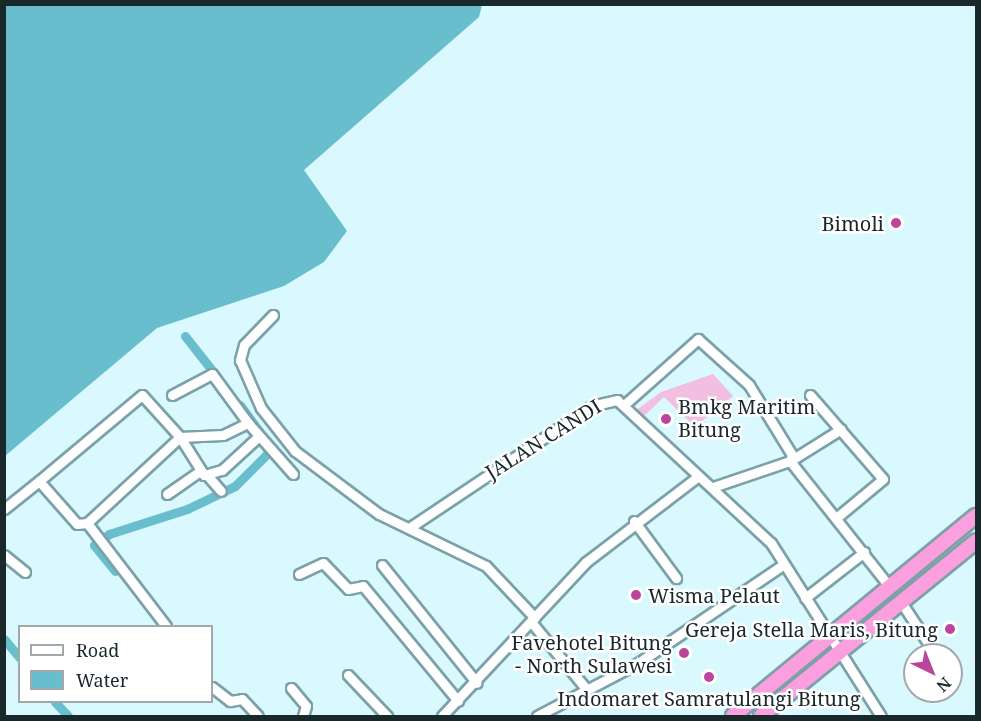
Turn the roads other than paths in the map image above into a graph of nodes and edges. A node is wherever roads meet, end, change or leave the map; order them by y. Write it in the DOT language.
graph roads {
  1 [pos="273,315"];
  2 [pos="172,395"];
  3 [pos="810,395"];
  4 [pos="625,404"];
  5 [pos="248,423"];
  6 [pos="842,429"];
  7 [pos="259,436"];
  8 [pos="180,437"];
  9 [pos="790,461"];
  10 [pos="203,473"];
  11 [pos="293,474"];
  12 [pos="697,477"];
  13 [pos="39,481"];
  14 [pos="713,488"];
  15 [pos="221,491"];
  16 [pos="167,494"];
  17 [pos="4,509"];
  18 [pos="976,516"];
  19 [pos="836,518"];
  20 [pos="634,521"];
  21 [pos="87,523"];
  22 [pos="409,528"];
  23 [pos="976,540"];
  24 [pos="864,552"];
  25 [pos="4,555"];
  26 [pos="784,564"];
  27 [pos="382,565"];
  28 [pos="26,572"];
  29 [pos="299,574"];
  30 [pos="676,578"];
  31 [pos="890,587"];
  32 [pos="805,598"];
  33 [pos="901,602"];
  34 [pos="533,620"];
  35 [pos="165,625"];
  36 [pos="828,639"];
  37 [pos="928,643"];
  38 [pos="838,653"];
  39 [pos="348,675"];
  40 [pos="477,683"];
  41 [pos="213,688"];
  42 [pos="291,688"];
  43 [pos="587,690"];
  44 [pos="458,701"];
  45 [pos="258,717"];
  46 [pos="303,717"];
  47 [pos="387,717"];
  48 [pos="442,717"];
  49 [pos="537,717"];
  50 [pos="733,717"];
  51 [pos="761,717"];
  52 [pos="882,717"];
  1 -- 22 [label="street"];
  2 -- 5 [label="street"];
  3 -- 6 [label="street"];
  4 -- 9 [label="street"];
  4 -- 12 [label="street, JALAN CANDI"];
  4 -- 22 [label="street, JALAN CANDI"];
  5 -- 7 [label="street"];
  5 -- 8 [label="street"];
  6 -- 9 [label="street"];
  6 -- 19 [label="street"];
  7 -- 10 [label="street"];
  7 -- 11 [label="street"];
  8 -- 10 [label="street"];
  8 -- 13 [label="street"];
  8 -- 21 [label="street"];
  9 -- 14 [label="street"];
  9 -- 19 [label="street"];
  10 -- 15 [label="street"];
  10 -- 16 [label="street"];
  12 -- 14 [label="street, JALAN CANDI"];
  12 -- 20 [label="street"];
  13 -- 17 [label="street"];
  13 -- 21 [label="street"];
  14 -- 26 [label="street, JALAN CANDI"];
  18 -- 31 [label="highway"];
  19 -- 24 [label="street"];
  20 -- 30 [label="street"];
  20 -- 34 [label="street"];
  21 -- 35 [label="street"];
  22 -- 34 [label="street"];
  23 -- 33 [label="highway"];
  24 -- 31 [label="street"];
  24 -- 32 [label="street"];
  25 -- 28 [label="street"];
  26 -- 32 [label="street, JALAN CANDI"];
  26 -- 43 [label="street"];
  27 -- 40 [label="street"];
  29 -- 44 [label="street"];
  31 -- 36 [label="highway"];
  32 -- 36 [label="street, JALAN CANDI"];
  33 -- 37 [label="street"];
  33 -- 38 [label="highway"];
  34 -- 40 [label="street"];
  34 -- 43 [label="street"];
  36 -- 38 [label="street, JALAN CANDI"];
  36 -- 50 [label="highway"];
  38 -- 51 [label="highway"];
  38 -- 52 [label="street, JALAN CANDI"];
  39 -- 47 [label="street"];
  40 -- 44 [label="street"];
  41 -- 45 [label="street"];
  42 -- 46 [label="street"];
  43 -- 49 [label="street"];
  44 -- 48 [label="street"];
}
